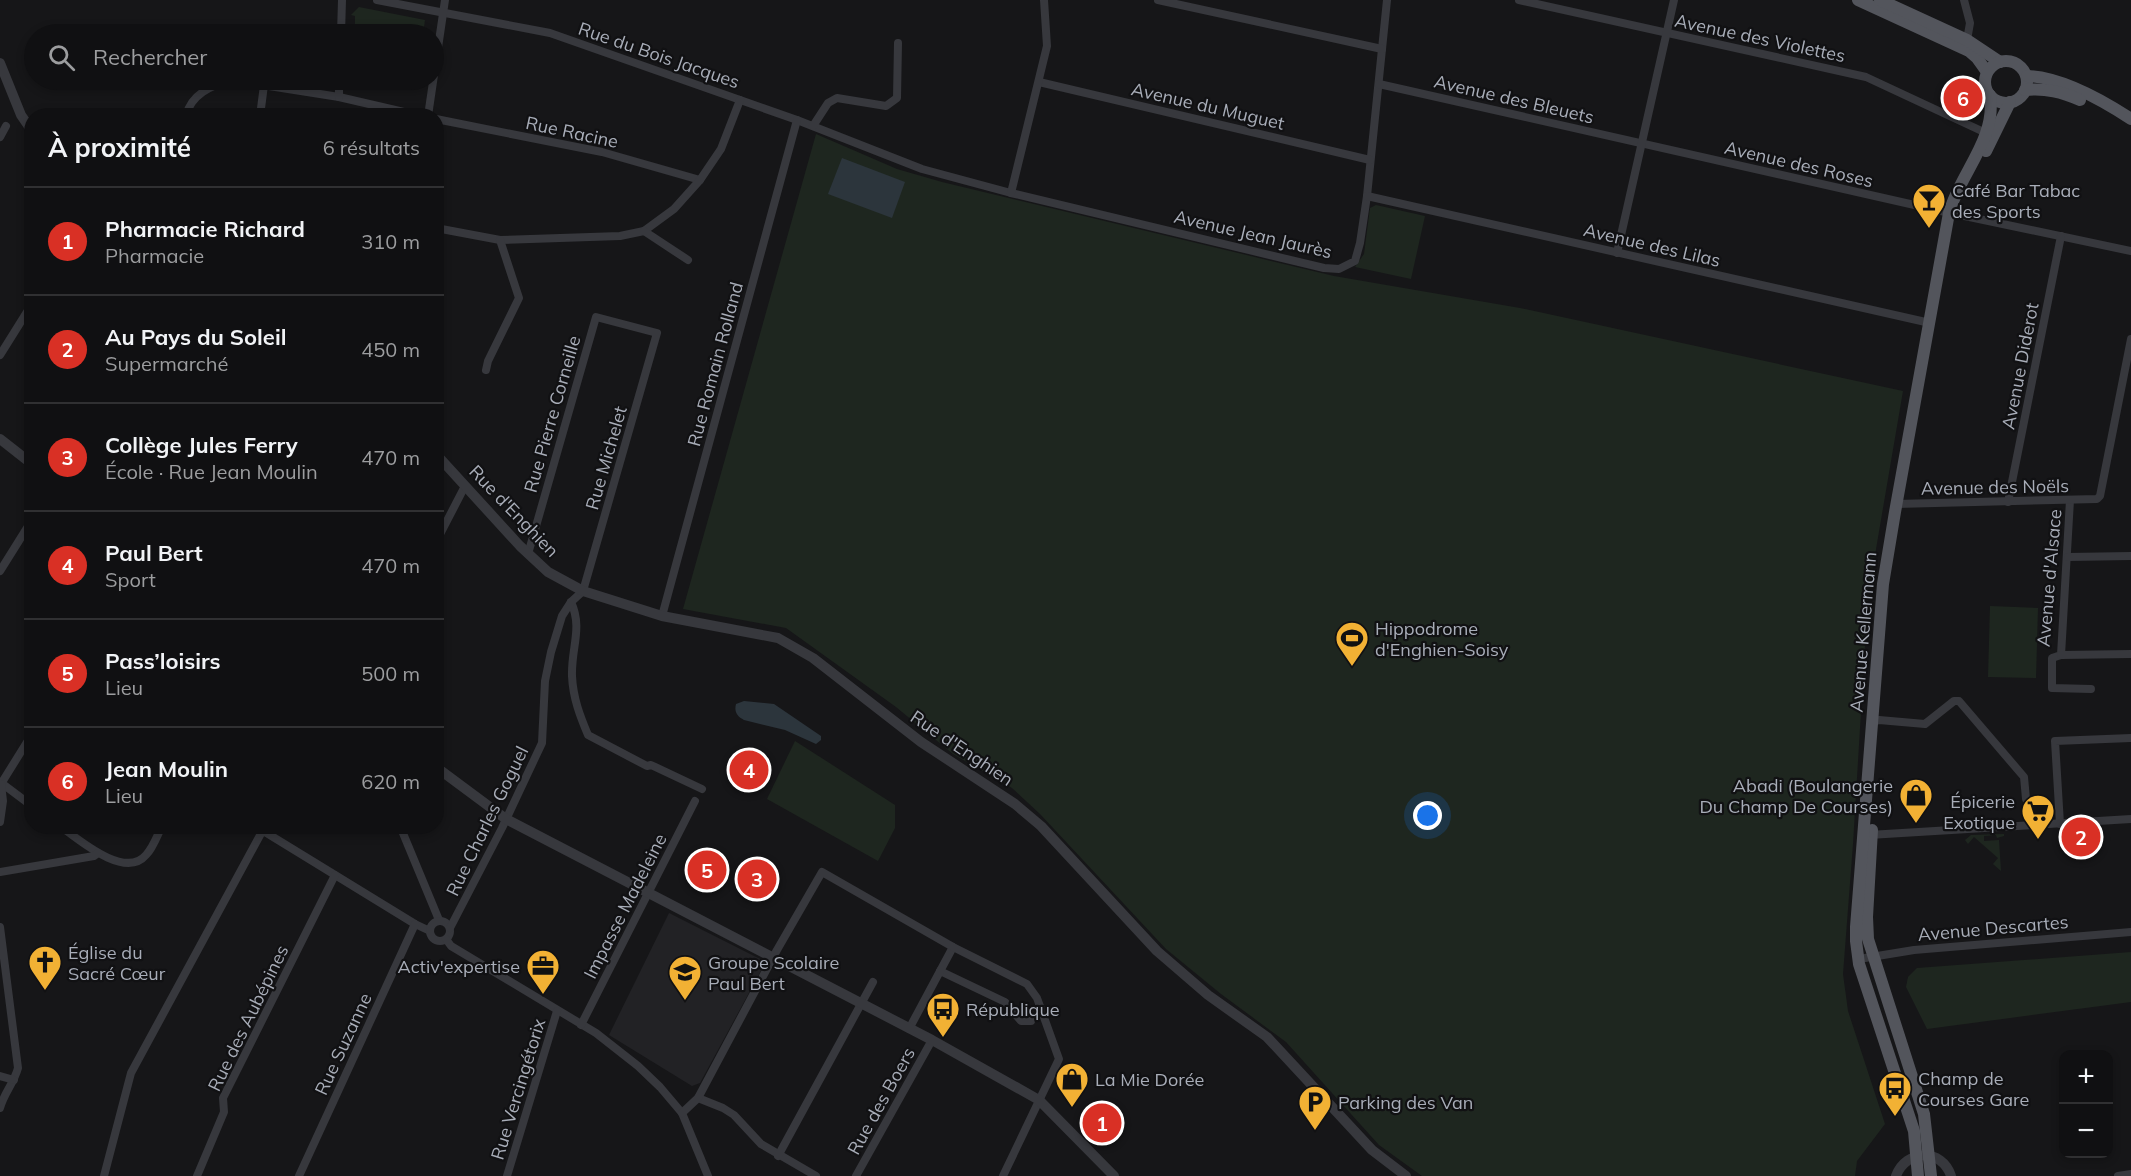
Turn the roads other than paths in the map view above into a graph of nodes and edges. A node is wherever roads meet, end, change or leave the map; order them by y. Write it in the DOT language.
graph roads {
  1 [pos="342,0"];
  2 [pos="377,0"];
  3 [pos="445,0"];
  4 [pos="1044,0"];
  5 [pos="1158,0"];
  6 [pos="1387,0"];
  7 [pos="1519,0"];
  8 [pos="1674,0"];
  9 [pos="1858,0"];
  10 [pos="1880,0"];
  11 [pos="1964,0"];
  12 [pos="444,14"];
  13 [pos="341,24"];
  14 [pos="442,24"];
  15 [pos="1666,34"];
  16 [pos="1967,40"];
  17 [pos="898,43"];
  18 [pos="1382,50"];
  19 [pos="2000,62"];
  20 [pos="0,63"];
  21 [pos="1987,72"];
  22 [pos="2026,76"];
  23 [pos="1039,82"];
  24 [pos="1379,84"];
  25 [pos="208,90"];
  26 [pos="263,90"];
  27 [pos="295,90"];
  28 [pos="339,90"];
  29 [pos="432,90"];
  30 [pos="2025,90"];
  31 [pos="1990,95"];
  32 [pos="339,97"];
  33 [pos="740,100"];
  34 [pos="2010,102"];
  35 [pos="189,108"];
  36 [pos="261,108"];
  37 [pos="386,108"];
  38 [pos="429,108"];
  39 [pos="24,119"];
  40 [pos="797,120"];
  41 [pos="2131,120"];
  42 [pos="444,121"];
  43 [pos="6,126"];
  44 [pos="813,126"];
  45 [pos="1986,133"];
  46 [pos="0,137"];
  47 [pos="1642,144"];
  48 [pos="1370,160"];
  49 [pos="922,169"];
  50 [pos="700,180"];
  51 [pos="1011,194"];
  52 [pos="1367,196"];
  53 [pos="1953,214"];
  54 [pos="444,230"];
  55 [pos="644,231"];
  56 [pos="2061,236"];
  57 [pos="500,240"];
  58 [pos="2131,251"];
  59 [pos="1617,253"];
  60 [pos="688,260"];
  61 [pos="24,317"];
  62 [pos="1930,323"];
  63 [pos="657,333"];
  64 [pos="2131,339"];
  65 [pos="0,355"];
  66 [pos="486,370"];
  67 [pos="0,440"];
  68 [pos="24,458"];
  69 [pos="444,463"];
  70 [pos="465,486"];
  71 [pos="2070,500"];
  72 [pos="2008,502"];
  73 [pos="1899,504"];
  74 [pos="444,527"];
  75 [pos="24,533"];
  76 [pos="528,554"];
  77 [pos="2131,556"];
  78 [pos="2068,557"];
  79 [pos="0,571"];
  80 [pos="583,591"];
  81 [pos="571,602"];
  82 [pos="662,616"];
  83 [pos="2131,654"];
  84 [pos="2061,655"];
  85 [pos="2091,689"];
  86 [pos="1876,721"];
  87 [pos="2131,738"];
  88 [pos="24,747"];
  89 [pos="444,773"];
  90 [pos="1,783"];
  91 [pos="702,789"];
  92 [pos="2026,799"];
  93 [pos="24,801"];
  94 [pos="695,801"];
  95 [pos="506,819"];
  96 [pos="2131,819"];
  97 [pos="0,822"];
  98 [pos="2060,824"];
  99 [pos="71,834"];
  100 [pos="158,834"];
  101 [pos="257,834"];
  102 [pos="270,834"];
  103 [pos="403,834"];
  104 [pos="1868,835"];
  105 [pos="98,854"];
  106 [pos="0,872"];
  107 [pos="335,875"];
  108 [pos="648,894"];
  109 [pos="439,920"];
  110 [pos="415,924"];
  111 [pos="0,927"];
  112 [pos="450,928"];
  113 [pos="430,931"];
  114 [pos="2131,932"];
  115 [pos="446,939"];
  116 [pos="952,947"];
  117 [pos="1873,956"];
  118 [pos="772,959"];
  119 [pos="1858,959"];
  120 [pos="940,971"];
  121 [pos="873,982"];
  122 [pos="860,1004"];
  123 [pos="558,1011"];
  124 [pos="1031,1021"];
  125 [pos="581,1025"];
  126 [pos="909,1029"];
  127 [pos="932,1040"];
  128 [pos="0,1076"];
  129 [pos="14,1080"];
  130 [pos="698,1098"];
  131 [pos="1039,1100"];
  132 [pos="0,1108"];
  133 [pos="682,1113"];
  134 [pos="778,1155"];
  135 [pos="1929,1155"];
  136 [pos="1916,1156"];
  137 [pos="2131,1174"];
  138 [pos="104,1176"];
  139 [pos="197,1176"];
  140 [pos="299,1176"];
  141 [pos="507,1176"];
  142 [pos="708,1176"];
  143 [pos="816,1176"];
  144 [pos="856,1176"];
  145 [pos="1003,1176"];
  146 [pos="1114,1176"];
  147 [pos="1406,1176"];
  148 [pos="1896,1176"];
  149 [pos="1918,1176"];
  150 [pos="1931,1176"];
  151 [pos="1951,1176"];
  152 [pos="2118,1176"];
  1 -- 13 [label="street"];
  2 -- 12 [label="street, Rue du Bois Jacques"];
  3 -- 12 [label="street"];
  4 -- 23 [label="street"];
  5 -- 18 [label="street"];
  6 -- 18 [label="street, Avenue Jean Jaurès"];
  7 -- 15 [label="street, Avenue des Violettes"];
  8 -- 15 [label="street"];
  9 -- 21 [label="main road"];
  10 -- 16 [label="main road"];
  11 -- 16 [label="street"];
  12 -- 14 [label="street"];
  12 -- 33 [label="street, Rue du Bois Jacques"];
  15 -- 45 [label="street, Avenue des Violettes"];
  15 -- 47 [label="street"];
  16 -- 19 [label="main road"];
  17 -- 44 [label="street"];
  18 -- 24 [label="street, Avenue Jean Jaurès"];
  19 -- 21 [label="main road"];
  19 -- 22 [label="main road"];
  20 -- 39 [label="street"];
  21 -- 31 [label="main road"];
  22 -- 30 [label="main road"];
  22 -- 41 [label="main road"];
  23 -- 48 [label="street, Avenue du Muguet"];
  23 -- 51 [label="street"];
  24 -- 47 [label="street, Avenue des Bleuets"];
  24 -- 48 [label="street, Avenue Jean Jaurès"];
  25 -- 35 [label="street"];
  26 -- 36 [label="street"];
  27 -- 32 [label="street"];
  28 -- 32 [label="street"];
  29 -- 38 [label="street"];
  30 -- 34 [label="main road"];
  30 -- 41 [label="main road"];
  31 -- 34 [label="main road"];
  31 -- 45 [label="main road, Avenue Kellermann"];
  32 -- 37 [label="street"];
  33 -- 40 [label="street, Rue du Bois Jacques"];
  33 -- 50 [label="street"];
  34 -- 53 [label="main road, Avenue Kellermann"];
  40 -- 44 [label="street, Rue du Bois Jacques"];
  40 -- 82 [label="street, Rue Romain Rolland"];
  42 -- 50 [label="street, Rue Racine"];
  43 -- 46 [label="street"];
  44 -- 49 [label="street, Rue du Bois Jacques"];
  45 -- 53 [label="main road, Avenue Kellermann"];
  47 -- 53 [label="street, Avenue des Roses"];
  47 -- 59 [label="street"];
  48 -- 52 [label="street, Avenue Jean Jaurès"];
  49 -- 51 [label="street, Avenue Jean Jaurès"];
  50 -- 55 [label="street"];
  51 -- 52 [label="street, Avenue Jean Jaurès"];
  52 -- 59 [label="street, Avenue des Lilas"];
  53 -- 56 [label="street, Avenue des Roses"];
  53 -- 62 [label="main road, Avenue Kellermann"];
  53 -- 73 [label="main road, Avenue Kellermann"];
  54 -- 57 [label="street"];
  55 -- 57 [label="street"];
  55 -- 60 [label="street"];
  56 -- 58 [label="street, Avenue des Roses"];
  56 -- 72 [label="street, Avenue Diderot"];
  57 -- 66 [label="street"];
  59 -- 62 [label="street, Avenue des Lilas"];
  61 -- 65 [label="street"];
  62 -- 73 [label="main road, Avenue Kellermann"];
  63 -- 76 [label="street, Rue Pierre Corneille"];
  63 -- 80 [label="street, Rue Michelet"];
  64 -- 71 [label="street, Avenue des Noëls"];
  67 -- 68 [label="street"];
  69 -- 70 [label="street, Rue d'Enghien"];
  70 -- 74 [label="street"];
  70 -- 76 [label="street, Rue d'Enghien"];
  71 -- 72 [label="street, Avenue des Noëls"];
  71 -- 78 [label="street, Avenue d'Alsace"];
  72 -- 73 [label="street, Avenue des Noëls"];
  73 -- 86 [label="main road, Avenue Kellermann"];
  75 -- 79 [label="street"];
  76 -- 80 [label="street, Rue d'Enghien"];
  77 -- 78 [label="street"];
  78 -- 84 [label="street, Avenue d'Alsace"];
  80 -- 81 [label="street, Rue Charles Goguel"];
  80 -- 82 [label="street, Rue d'Enghien"];
  81 -- 91 [label="street"];
  81 -- 95 [label="street, Rue Charles Goguel"];
  82 -- 147 [label="street, Rue d'Enghien"];
  83 -- 84 [label="street"];
  84 -- 85 [label="street, Avenue d'Alsace"];
  86 -- 92 [label="street"];
  86 -- 104 [label="main road, Avenue Kellermann"];
  87 -- 98 [label="street"];
  88 -- 90 [label="street"];
  89 -- 95 [label="street"];
  90 -- 93 [label="street"];
  90 -- 97 [label="street"];
  94 -- 108 [label="street, Impasse Madeleine"];
  95 -- 108 [label="street"];
  95 -- 112 [label="street, Rue Charles Goguel"];
  96 -- 98 [label="street"];
  98 -- 104 [label="street"];
  99 -- 105 [label="street"];
  100 -- 105 [label="street"];
  101 -- 138 [label="street"];
  102 -- 107 [label="street"];
  103 -- 109 [label="street"];
  104 -- 117 [label="main road, Avenue Kellermann"];
  104 -- 119 [label="main road, Avenue Kellermann"];
  105 -- 106 [label="street"];
  107 -- 110 [label="street"];
  107 -- 139 [label="street, Rue des Aubépines"];
  108 -- 118 [label="street"];
  108 -- 125 [label="street, Impasse Madeleine"];
  109 -- 112 [label="street"];
  109 -- 113 [label="street"];
  110 -- 113 [label="street"];
  110 -- 140 [label="street, Rue Suzanne"];
  111 -- 129 [label="street"];
  112 -- 115 [label="street"];
  113 -- 115 [label="street"];
  114 -- 117 [label="street, Avenue Descartes"];
  115 -- 123 [label="street"];
  116 -- 118 [label="street"];
  116 -- 120 [label="street"];
  116 -- 131 [label="street"];
  117 -- 119 [label="street, Avenue Descartes"];
  117 -- 135 [label="main road, Avenue Kellermann"];
  118 -- 122 [label="street"];
  118 -- 130 [label="street"];
  119 -- 136 [label="main road, Avenue Kellermann"];
  120 -- 124 [label="street"];
  120 -- 126 [label="street"];
  121 -- 122 [label="street"];
  122 -- 126 [label="street"];
  122 -- 134 [label="street"];
  123 -- 125 [label="street"];
  123 -- 141 [label="street, Rue Vercingétorix"];
  125 -- 133 [label="street"];
  126 -- 127 [label="street"];
  127 -- 131 [label="street"];
  127 -- 144 [label="street, Rue des Boers"];
  128 -- 129 [label="street"];
  129 -- 132 [label="street"];
  130 -- 133 [label="street"];
  130 -- 134 [label="street"];
  131 -- 145 [label="street"];
  131 -- 146 [label="street"];
  133 -- 142 [label="street"];
  134 -- 143 [label="street"];
  135 -- 136 [label="street"];
  135 -- 150 [label="main road, Avenue Kellermann"];
  135 -- 151 [label="street"];
  136 -- 148 [label="street"];
  136 -- 149 [label="main road, Avenue Kellermann"];
  137 -- 152 [label="street"];
}
